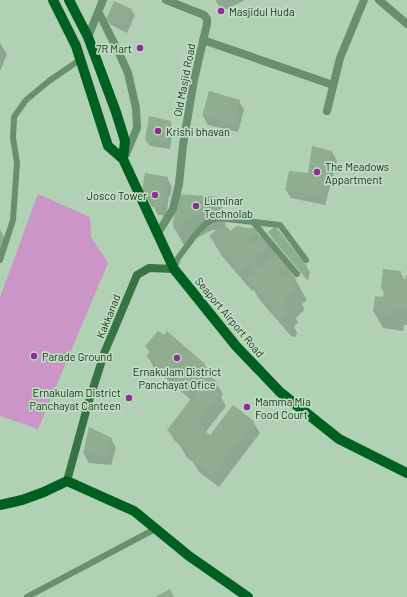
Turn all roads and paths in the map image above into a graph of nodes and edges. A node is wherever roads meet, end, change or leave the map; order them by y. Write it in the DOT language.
graph roads {
  1 [pos="53,0"];
  2 [pos="69,0"];
  3 [pos="103,0"];
  4 [pos="166,0"];
  5 [pos="364,0"];
  6 [pos="379,0"];
  7 [pos="99,13"];
  8 [pos="407,24"];
  9 [pos="88,36"];
  10 [pos="203,40"];
  11 [pos="81,59"];
  12 [pos="333,85"];
  13 [pos="327,111"];
  14 [pos="123,159"];
  15 [pos="253,222"];
  16 [pos="158,233"];
  17 [pos="0,260"];
  18 [pos="306,260"];
  19 [pos="174,269"];
  20 [pos="297,274"];
  21 [pos="407,473"];
  22 [pos="67,481"];
  23 [pos="0,505"];
  24 [pos="155,529"];
  25 [pos="27,597"];
  26 [pos="248,597"];
  1 -- 11 [label="main road, Seaport Airport Road"];
  2 -- 9 [label="main road"];
  3 -- 7 [label="street"];
  4 -- 10 [label="street, Old Masjid Road"];
  5 -- 12 [label="street"];
  6 -- 8 [label="street"];
  7 -- 9 [label="street"];
  7 -- 14 [label="street"];
  9 -- 14 [label="main road"];
  10 -- 12 [label="street"];
  10 -- 16 [label="street, Old Masjid Road"];
  11 -- 14 [label="main road, Seaport Airport Road"];
  11 -- 17 [label="lane"];
  12 -- 13 [label="street"];
  14 -- 16 [label="main road, Seaport Airport Road"];
  15 -- 18 [label="lane"];
  15 -- 19 [label="lane"];
  15 -- 20 [label="lane"];
  16 -- 19 [label="main road, Seaport Airport Road"];
  19 -- 21 [label="main road, Seaport Airport Road"];
  19 -- 22 [label="main road, Kakkanad"];
  22 -- 23 [label="main road"];
  22 -- 24 [label="main road"];
  24 -- 25 [label="lane"];
  24 -- 26 [label="main road"];
}
